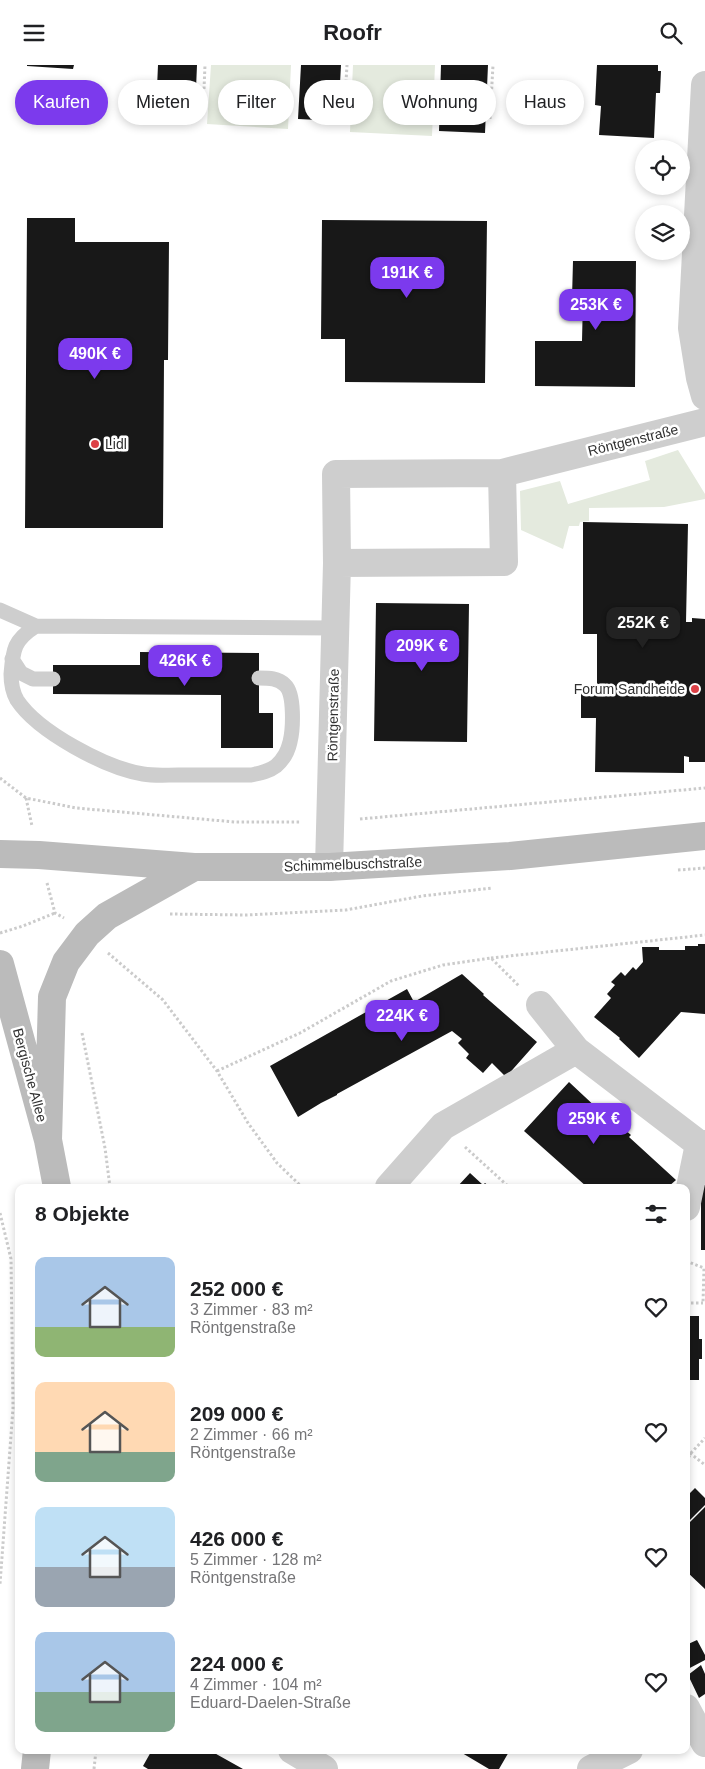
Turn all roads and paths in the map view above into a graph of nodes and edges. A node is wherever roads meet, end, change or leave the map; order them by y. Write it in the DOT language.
graph roads {
  1 [pos="205,65"];
  2 [pos="347,65"];
  3 [pos="493,65"];
  4 [pos="204,80"];
  5 [pos="346,80"];
  6 [pos="492,80"];
  7 [pos="705,85"];
  8 [pos="705,396"];
  9 [pos="705,422"];
  10 [pos="502,473"];
  11 [pos="337,563"];
  12 [pos="0,610"];
  13 [pos="36,626"];
  14 [pos="335,628"];
  15 [pos="12,659"];
  16 [pos="260,678"];
  17 [pos="53,679"];
  18 [pos="0,778"];
  19 [pos="705,788"];
  20 [pos="330,821"];
  21 [pos="705,836"];
  22 [pos="0,854"];
  23 [pos="194,867"];
  24 [pos="328,867"];
  25 [pos="705,868"];
  26 [pos="678,870"];
  27 [pos="498,888"];
  28 [pos="55,913"];
  29 [pos="170,914"];
  30 [pos="0,933"];
  31 [pos="705,935"];
  32 [pos="102,948"];
  33 [pos="491,958"];
  34 [pos="0,964"];
  35 [pos="540,1005"];
  36 [pos="81,1023"];
  37 [pos="576,1050"];
  38 [pos="217,1071"];
  39 [pos="443,1126"];
  40 [pos="48,1140"];
  41 [pos="702,1144"];
  42 [pos="56,1184"];
  43 [pos="110,1184"];
  44 [pos="299,1184"];
  45 [pos="392,1184"];
  46 [pos="506,1184"];
  47 [pos="690,1191"];
  48 [pos="0,1213"];
  49 [pos="690,1263"];
  50 [pos="690,1303"];
  51 [pos="704,1303"];
  52 [pos="705,1438"];
  53 [pos="691,1453"];
  54 [pos="705,1465"];
  55 [pos="0,1584"];
  56 [pos="690,1720"];
  57 [pos="705,1743"];
  58 [pos="37,1754"];
  59 [pos="96,1754"];
  60 [pos="299,1754"];
  61 [pos="621,1754"];
  62 [pos="35,1769"];
  63 [pos="94,1769"];
  64 [pos="324,1769"];
  65 [pos="591,1769"];
  1 -- 4 [label="path"];
  2 -- 5 [label="path"];
  3 -- 6 [label="path"];
  7 -- 8 [label="street"];
  9 -- 10 [label="street, Röntgenstraße"];
  10 -- 11 [label="street, Röntgenstraße"];
  10 -- 11 [label="street"];
  11 -- 14 [label="street, Röntgenstraße"];
  12 -- 13 [label="lane"];
  13 -- 14 [label="lane"];
  13 -- 15 [label="lane"];
  14 -- 20 [label="street, Röntgenstraße"];
  15 -- 16 [label="lane"];
  15 -- 17 [label="lane"];
  18 -- 20 [label="path"];
  19 -- 20 [label="path"];
  20 -- 24 [label="street, Röntgenstraße"];
  21 -- 24 [label="main road, Schimmelbuschstraße"];
  22 -- 23 [label="main road, Schimmelbuschstraße"];
  23 -- 24 [label="main road, Schimmelbuschstraße"];
  23 -- 40 [label="main road"];
  25 -- 26 [label="path"];
  27 -- 29 [label="path"];
  28 -- 30 [label="path"];
  31 -- 33 [label="path"];
  32 -- 38 [label="path"];
  33 -- 35 [label="path"];
  33 -- 38 [label="path"];
  34 -- 40 [label="main road, Bergische Allee"];
  35 -- 37 [label="street"];
  36 -- 43 [label="path"];
  37 -- 39 [label="street"];
  37 -- 41 [label="street"];
  38 -- 44 [label="path"];
  39 -- 45 [label="street"];
  39 -- 46 [label="path"];
  40 -- 42 [label="main road, Bergische Allee"];
  41 -- 47 [label="street"];
  48 -- 55 [label="path"];
  49 -- 51 [label="path"];
  50 -- 51 [label="path"];
  52 -- 53 [label="path"];
  53 -- 54 [label="path"];
  56 -- 57 [label="street"];
  58 -- 62 [label="main road"];
  59 -- 63 [label="path"];
  60 -- 64 [label="street"];
  61 -- 65 [label="street"];
}
